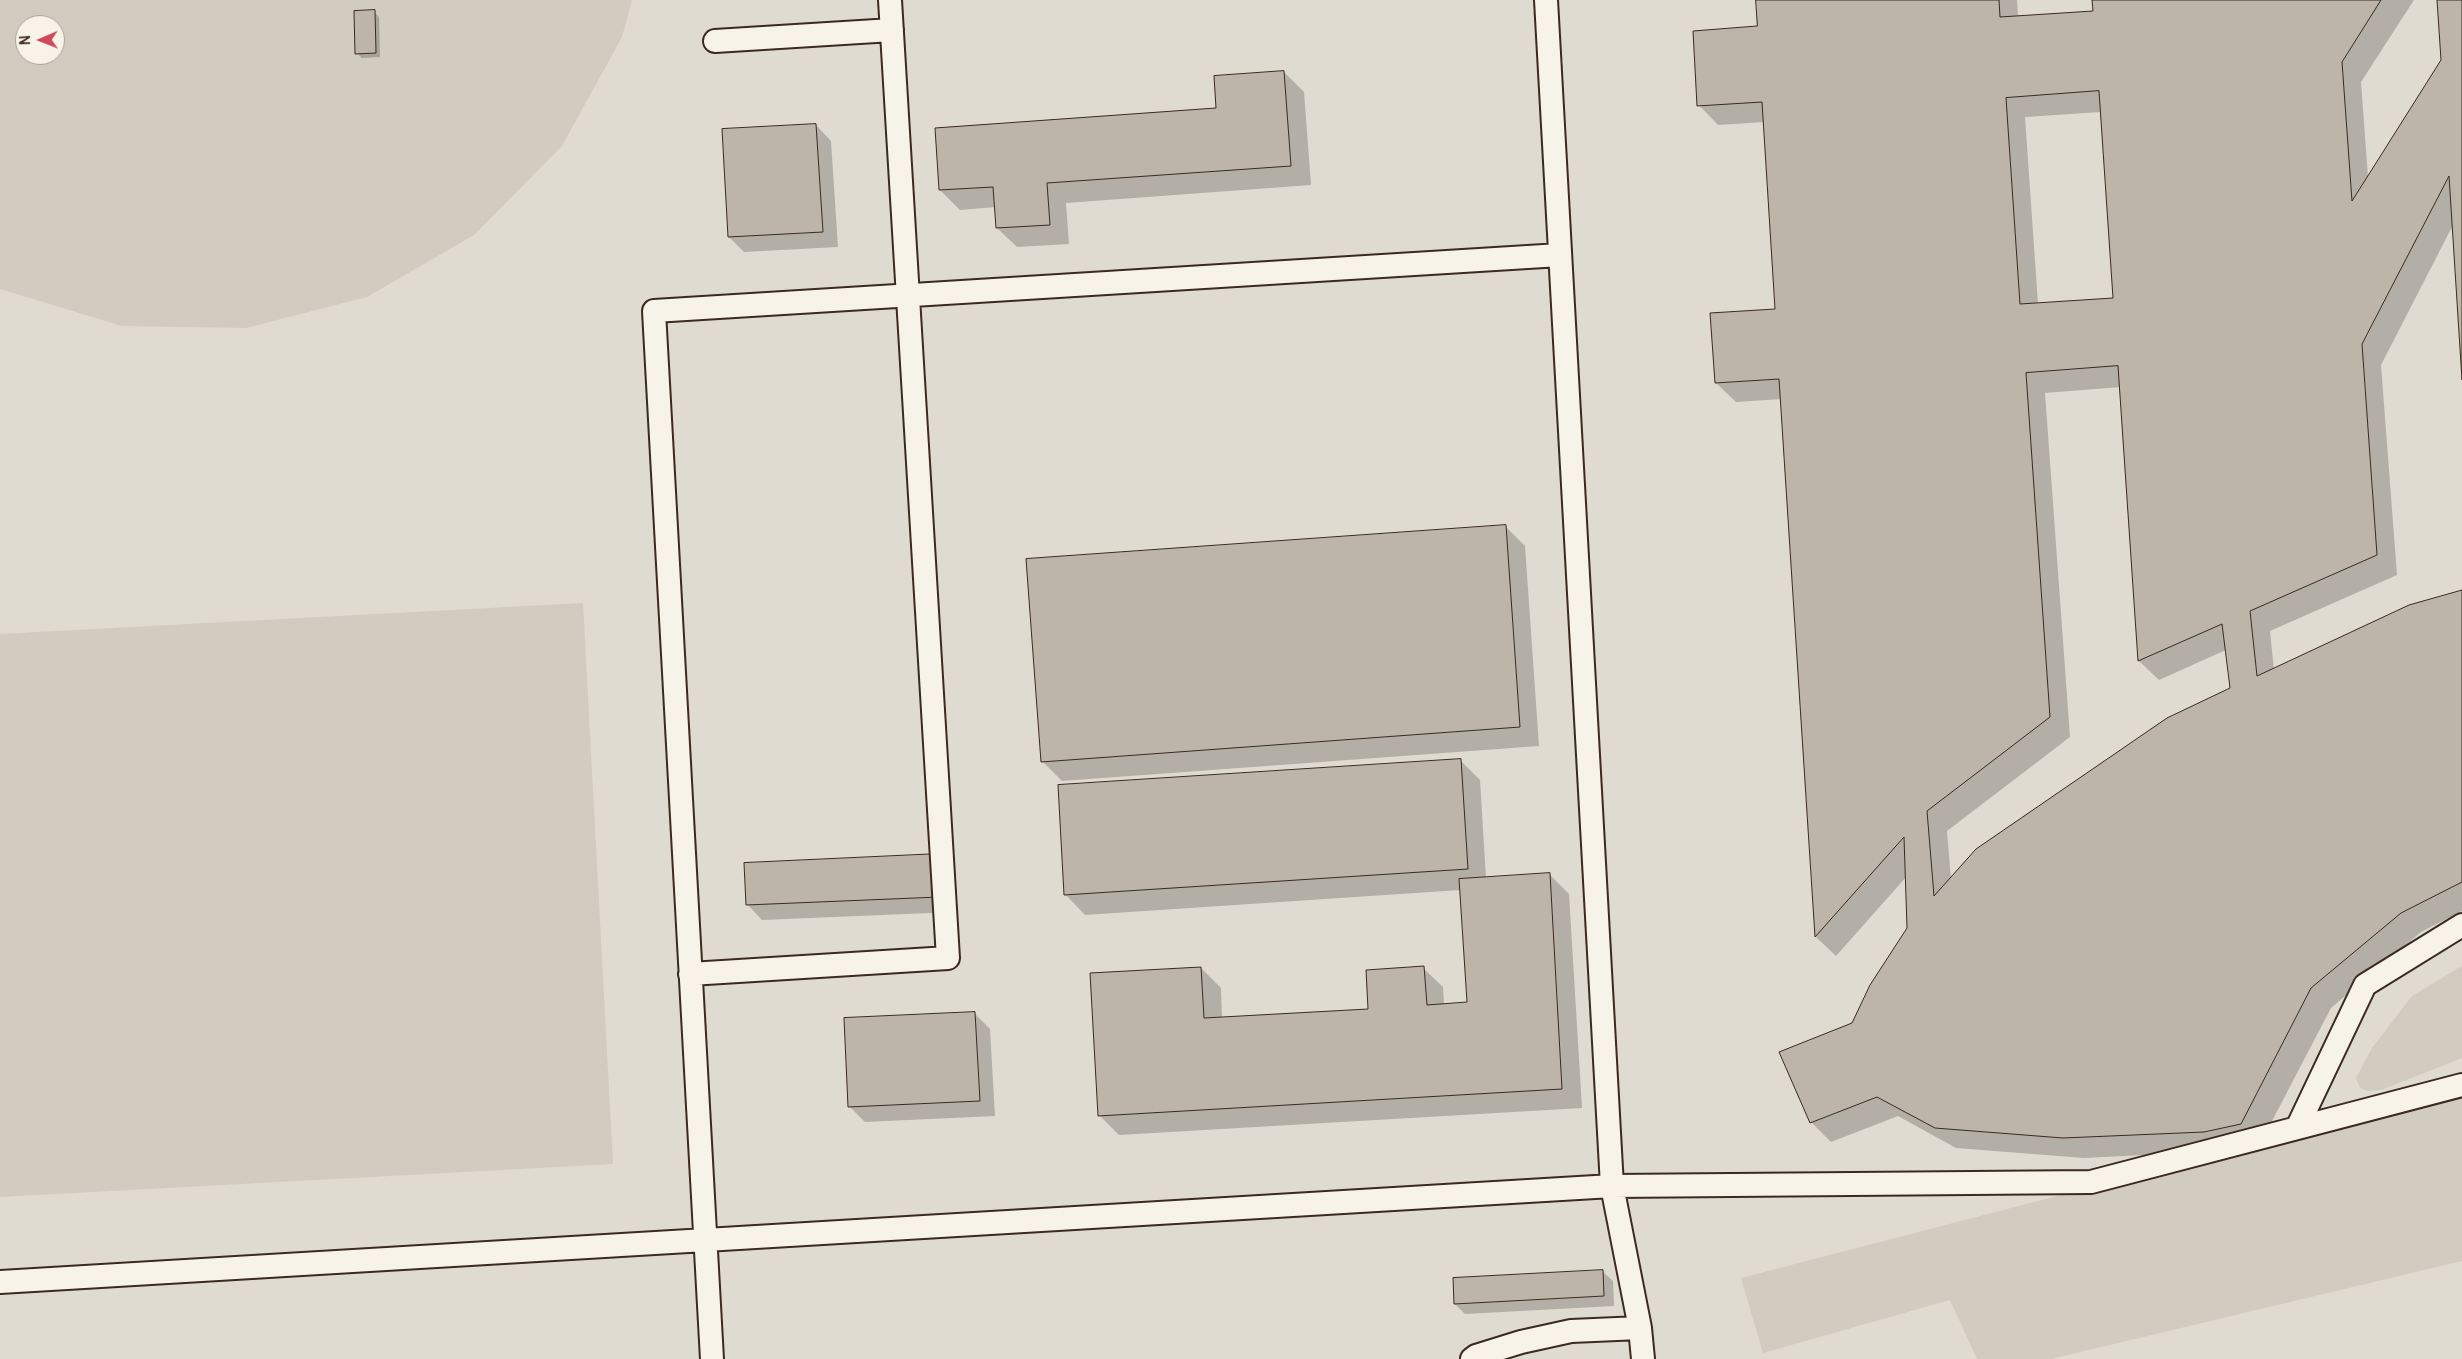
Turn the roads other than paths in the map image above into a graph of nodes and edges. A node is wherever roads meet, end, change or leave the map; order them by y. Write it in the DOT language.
graph roads {
  1 [pos="890,0"];
  2 [pos="1546,0"];
  3 [pos="892,30"];
  4 [pos="715,40"];
  5 [pos="1560,255"];
  6 [pos="909,295"];
  7 [pos="2462,925"];
  8 [pos="690,974"];
  9 [pos="2462,1085"];
  10 [pos="2297,1128"];
  11 [pos="1612,1186"];
  12 [pos="705,1240"];
  13 [pos="0,1282"];
  14 [pos="1640,1328"];
  15 [pos="712,1359"];
  16 [pos="1472,1359"];
  17 [pos="1643,1359"];
  1 -- 3 [label="lane"];
  2 -- 5 [label="lane"];
  3 -- 4 [label="lane"];
  3 -- 6 [label="lane"];
  5 -- 6 [label="lane"];
  5 -- 11 [label="lane"];
  6 -- 8 [label="lane"];
  6 -- 8 [label="lane"];
  7 -- 10 [label="lane"];
  8 -- 12 [label="lane"];
  9 -- 10 [label="lane"];
  10 -- 11 [label="lane"];
  11 -- 12 [label="lane"];
  11 -- 14 [label="lane"];
  12 -- 13 [label="lane"];
  12 -- 15 [label="lane"];
  14 -- 16 [label="lane"];
  14 -- 17 [label="lane"];
}
